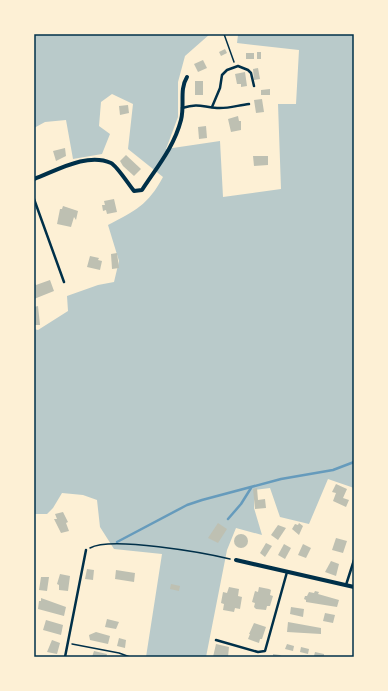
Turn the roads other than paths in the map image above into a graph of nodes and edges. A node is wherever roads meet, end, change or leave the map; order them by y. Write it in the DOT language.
graph roads {
  1 [pos="187,77"];
  2 [pos="254,86"];
  3 [pos="249,104"];
  4 [pos="212,107"];
  5 [pos="182,108"];
  6 [pos="34,179"];
  7 [pos="34,199"];
  8 [pos="64,282"];
  9 [pos="86,550"];
  10 [pos="236,560"];
  11 [pos="354,560"];
  12 [pos="287,572"];
  13 [pos="346,585"];
  14 [pos="354,587"];
  15 [pos="216,640"];
  16 [pos="64,657"];
  1 -- 5 [label="street"];
  2 -- 4 [label="lane"];
  3 -- 4 [label="lane"];
  4 -- 5 [label="lane"];
  5 -- 6 [label="street"];
  7 -- 8 [label="lane"];
  9 -- 16 [label="lane"];
  10 -- 12 [label="street"];
  11 -- 13 [label="lane"];
  12 -- 13 [label="street"];
  12 -- 15 [label="lane"];
  13 -- 14 [label="street"];
}
